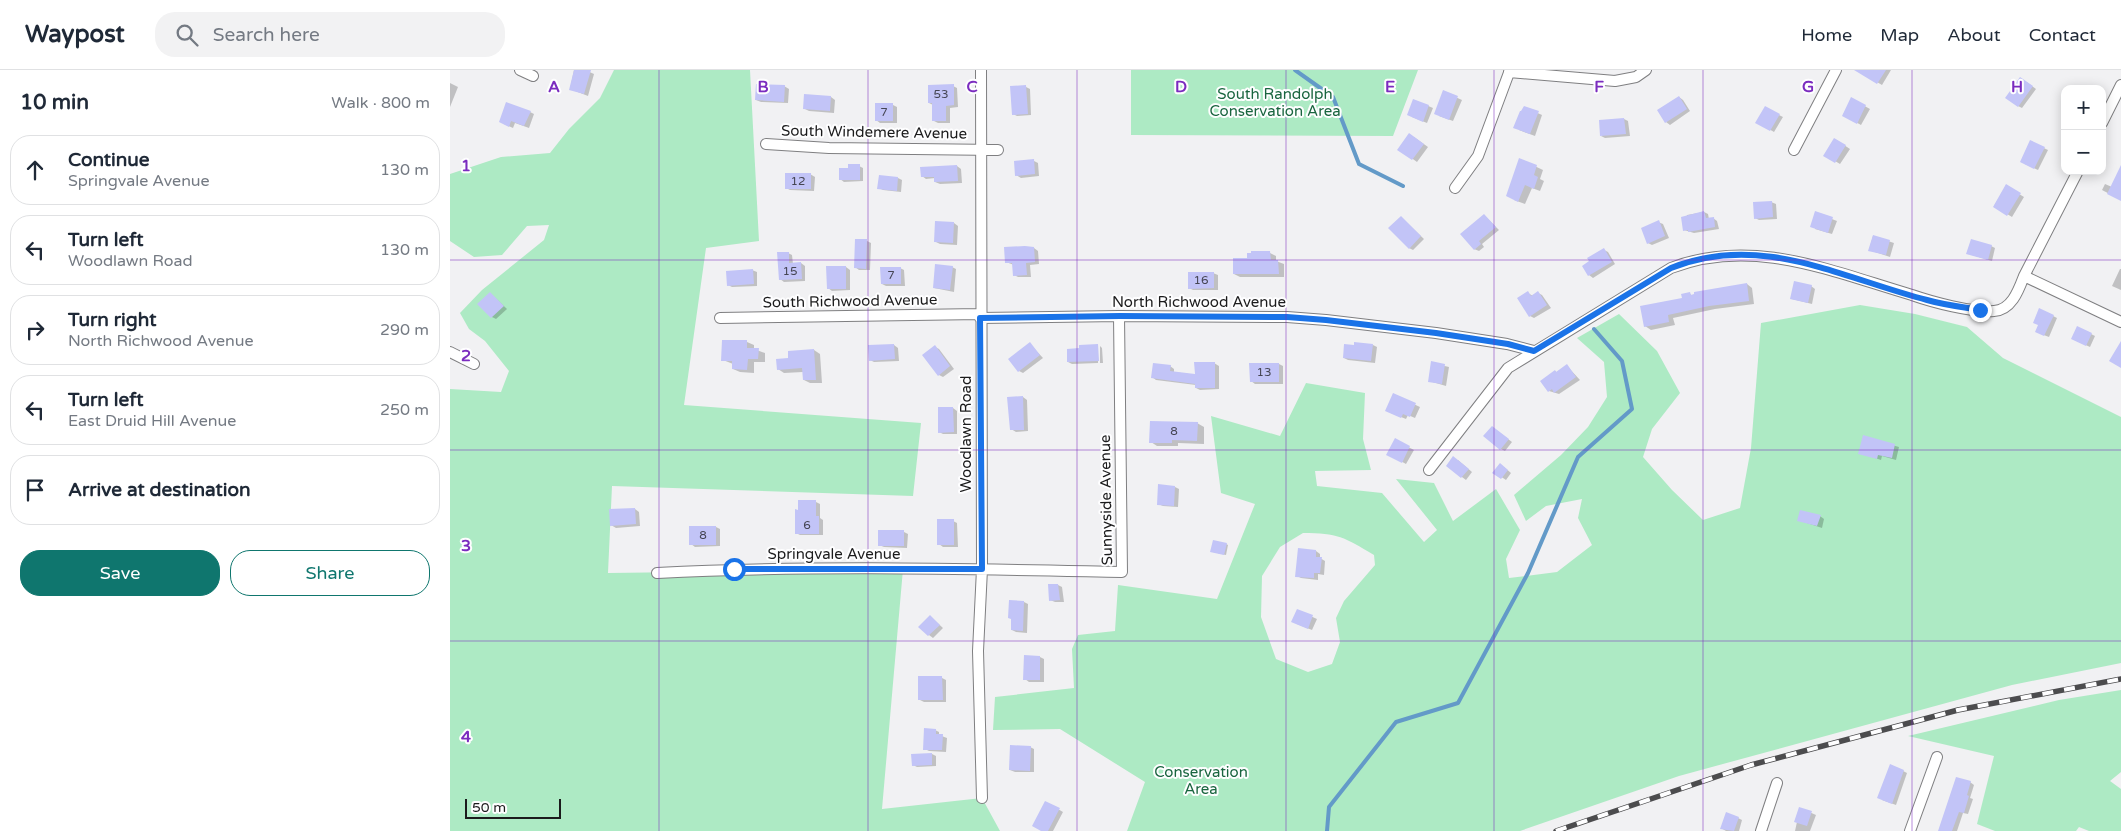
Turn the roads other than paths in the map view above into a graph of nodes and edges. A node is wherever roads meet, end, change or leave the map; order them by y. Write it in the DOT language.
graph roads {
  1 [pos="520,70"];
  2 [pos="981,70"];
  3 [pos="1646,70"];
  4 [pos="1836,70"];
  5 [pos="1510,71"];
  6 [pos="533,76"];
  7 [pos="2121,86"];
  8 [pos="2106,115"];
  9 [pos="766,144"];
  10 [pos="982,150"];
  11 [pos="998,150"];
  12 [pos="1794,150"];
  13 [pos="2076,175"];
  14 [pos="1455,188"];
  15 [pos="2024,276"];
  16 [pos="980,316"];
  17 [pos="1120,316"];
  18 [pos="720,318"];
  19 [pos="2121,322"];
  20 [pos="1534,351"];
  21 [pos="450,352"];
  22 [pos="474,364"];
  23 [pos="1429,470"];
  24 [pos="982,569"];
  25 [pos="657,573"];
  26 [pos="1937,757"];
  27 [pos="1777,783"];
  28 [pos="982,798"];
  29 [pos="1761,831"];
  30 [pos="1910,831"];
  1 -- 6 [label="street"];
  2 -- 10 [label="street, Woodlawn Road"];
  3 -- 5 [label="street"];
  4 -- 12 [label="street"];
  5 -- 14 [label="street"];
  7 -- 8 [label="street"];
  9 -- 10 [label="street, South Windemere Avenue"];
  10 -- 11 [label="street, South Windemere Avenue"];
  10 -- 16 [label="street, Woodlawn Road"];
  13 -- 15 [label="street"];
  15 -- 19 [label="street"];
  15 -- 20 [label="street"];
  16 -- 17 [label="street, North Richwood Avenue"];
  16 -- 18 [label="street, South Richwood Avenue"];
  16 -- 24 [label="street, Woodlawn Road"];
  17 -- 20 [label="street, North Richwood Avenue"];
  17 -- 24 [label="street, Sunnyside Avenue"];
  20 -- 23 [label="street"];
  21 -- 22 [label="street"];
  24 -- 25 [label="street, Springvale Avenue"];
  24 -- 28 [label="street, Woodlawn Road"];
  26 -- 30 [label="street"];
  27 -- 29 [label="street"];
}
